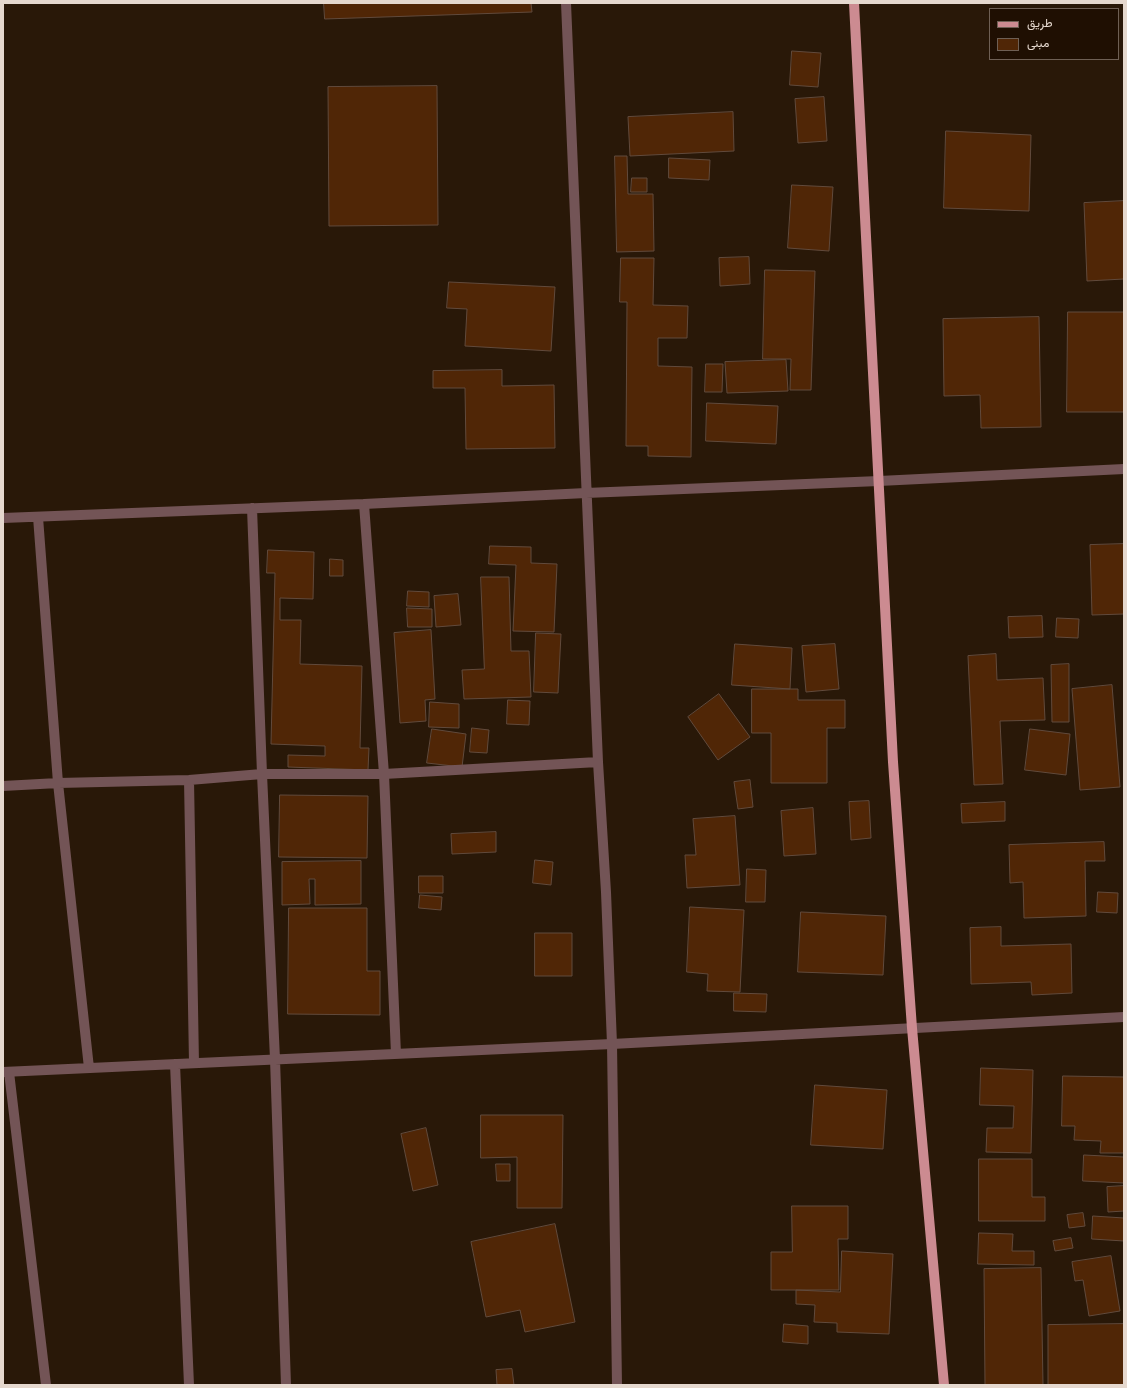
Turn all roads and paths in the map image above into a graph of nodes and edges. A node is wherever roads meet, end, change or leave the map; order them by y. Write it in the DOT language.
graph roads {
  1 [pos="566,3"];
  2 [pos="854,3"];
  3 [pos="1124,469"];
  4 [pos="879,481"];
  5 [pos="586,493"];
  6 [pos="364,504"];
  7 [pos="252,508"];
  8 [pos="38,517"];
  9 [pos="3,518"];
  10 [pos="598,762"];
  11 [pos="262,774"];
  12 [pos="384,774"];
  13 [pos="189,780"];
  14 [pos="58,783"];
  15 [pos="3,786"];
  16 [pos="1124,1017"];
  17 [pos="912,1028"];
  18 [pos="612,1044"];
  19 [pos="396,1054"];
  20 [pos="275,1059"];
  21 [pos="194,1063"];
  22 [pos="175,1064"];
  23 [pos="89,1068"];
  24 [pos="6,1072"];
  25 [pos="46,1385"];
  26 [pos="189,1385"];
  27 [pos="286,1385"];
  28 [pos="617,1385"];
  29 [pos="944,1385"];
  1 -- 5 [label="street"];
  2 -- 4 [label="main road"];
  3 -- 4 [label="street"];
  4 -- 5 [label="street"];
  4 -- 17 [label="main road"];
  5 -- 6 [label="street"];
  5 -- 10 [label="street"];
  6 -- 7 [label="street"];
  6 -- 12 [label="street"];
  7 -- 8 [label="street"];
  7 -- 11 [label="street"];
  8 -- 9 [label="street"];
  8 -- 14 [label="street"];
  10 -- 12 [label="street"];
  10 -- 18 [label="street"];
  11 -- 12 [label="street"];
  11 -- 13 [label="street"];
  11 -- 20 [label="street"];
  12 -- 19 [label="street"];
  13 -- 14 [label="street"];
  13 -- 21 [label="street"];
  14 -- 15 [label="street"];
  14 -- 23 [label="street"];
  16 -- 17 [label="street"];
  17 -- 18 [label="street"];
  17 -- 29 [label="main road"];
  18 -- 19 [label="street"];
  18 -- 28 [label="street"];
  19 -- 20 [label="street"];
  20 -- 21 [label="street"];
  20 -- 27 [label="street"];
  21 -- 22 [label="street"];
  22 -- 23 [label="street"];
  22 -- 26 [label="street"];
  23 -- 24 [label="street"];
  24 -- 25 [label="street"];
}
